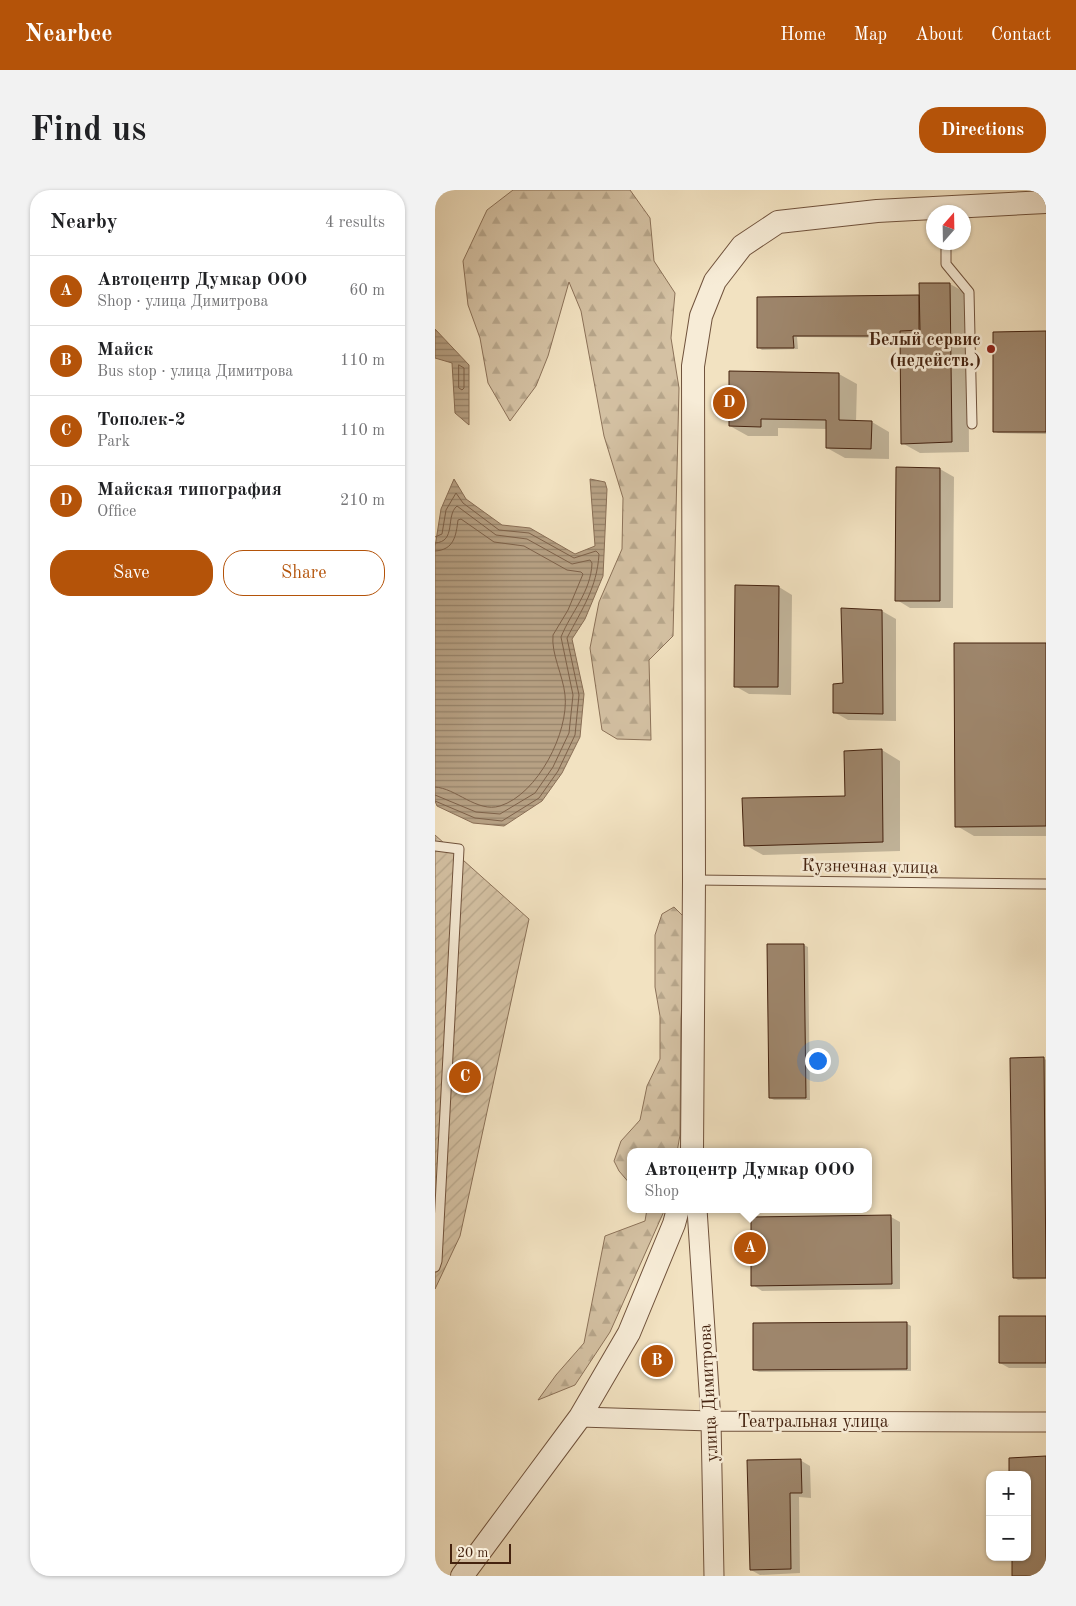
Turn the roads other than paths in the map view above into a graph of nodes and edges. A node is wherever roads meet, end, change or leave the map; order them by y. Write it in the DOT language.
graph roads {
  1 [pos="1046,202"];
  2 [pos="971,208"];
  3 [pos="926,210"];
  4 [pos="946,250"];
  5 [pos="972,424"];
  6 [pos="435,846"];
  7 [pos="694,880"];
  8 [pos="1046,884"];
  9 [pos="693,1148"];
  10 [pos="677,1213"];
  11 [pos="697,1213"];
  12 [pos="435,1267"];
  13 [pos="580,1417"];
  14 [pos="711,1421"];
  15 [pos="1046,1422"];
  16 [pos="462,1576"];
  17 [pos="714,1576"];
  1 -- 2 [label="street"];
  3 -- 7 [label="street"];
  4 -- 5 [label="lane"];
  6 -- 12 [label="lane"];
  7 -- 8 [label="lane, Кузнечная улица"];
  7 -- 9 [label="street"];
  10 -- 13 [label="street"];
  11 -- 14 [label="street, улица Димитрова"];
  13 -- 14 [label="street, Театральная улица"];
  13 -- 16 [label="street"];
  14 -- 15 [label="street, Театральная улица"];
  14 -- 17 [label="street, улица Димитрова"];
}
